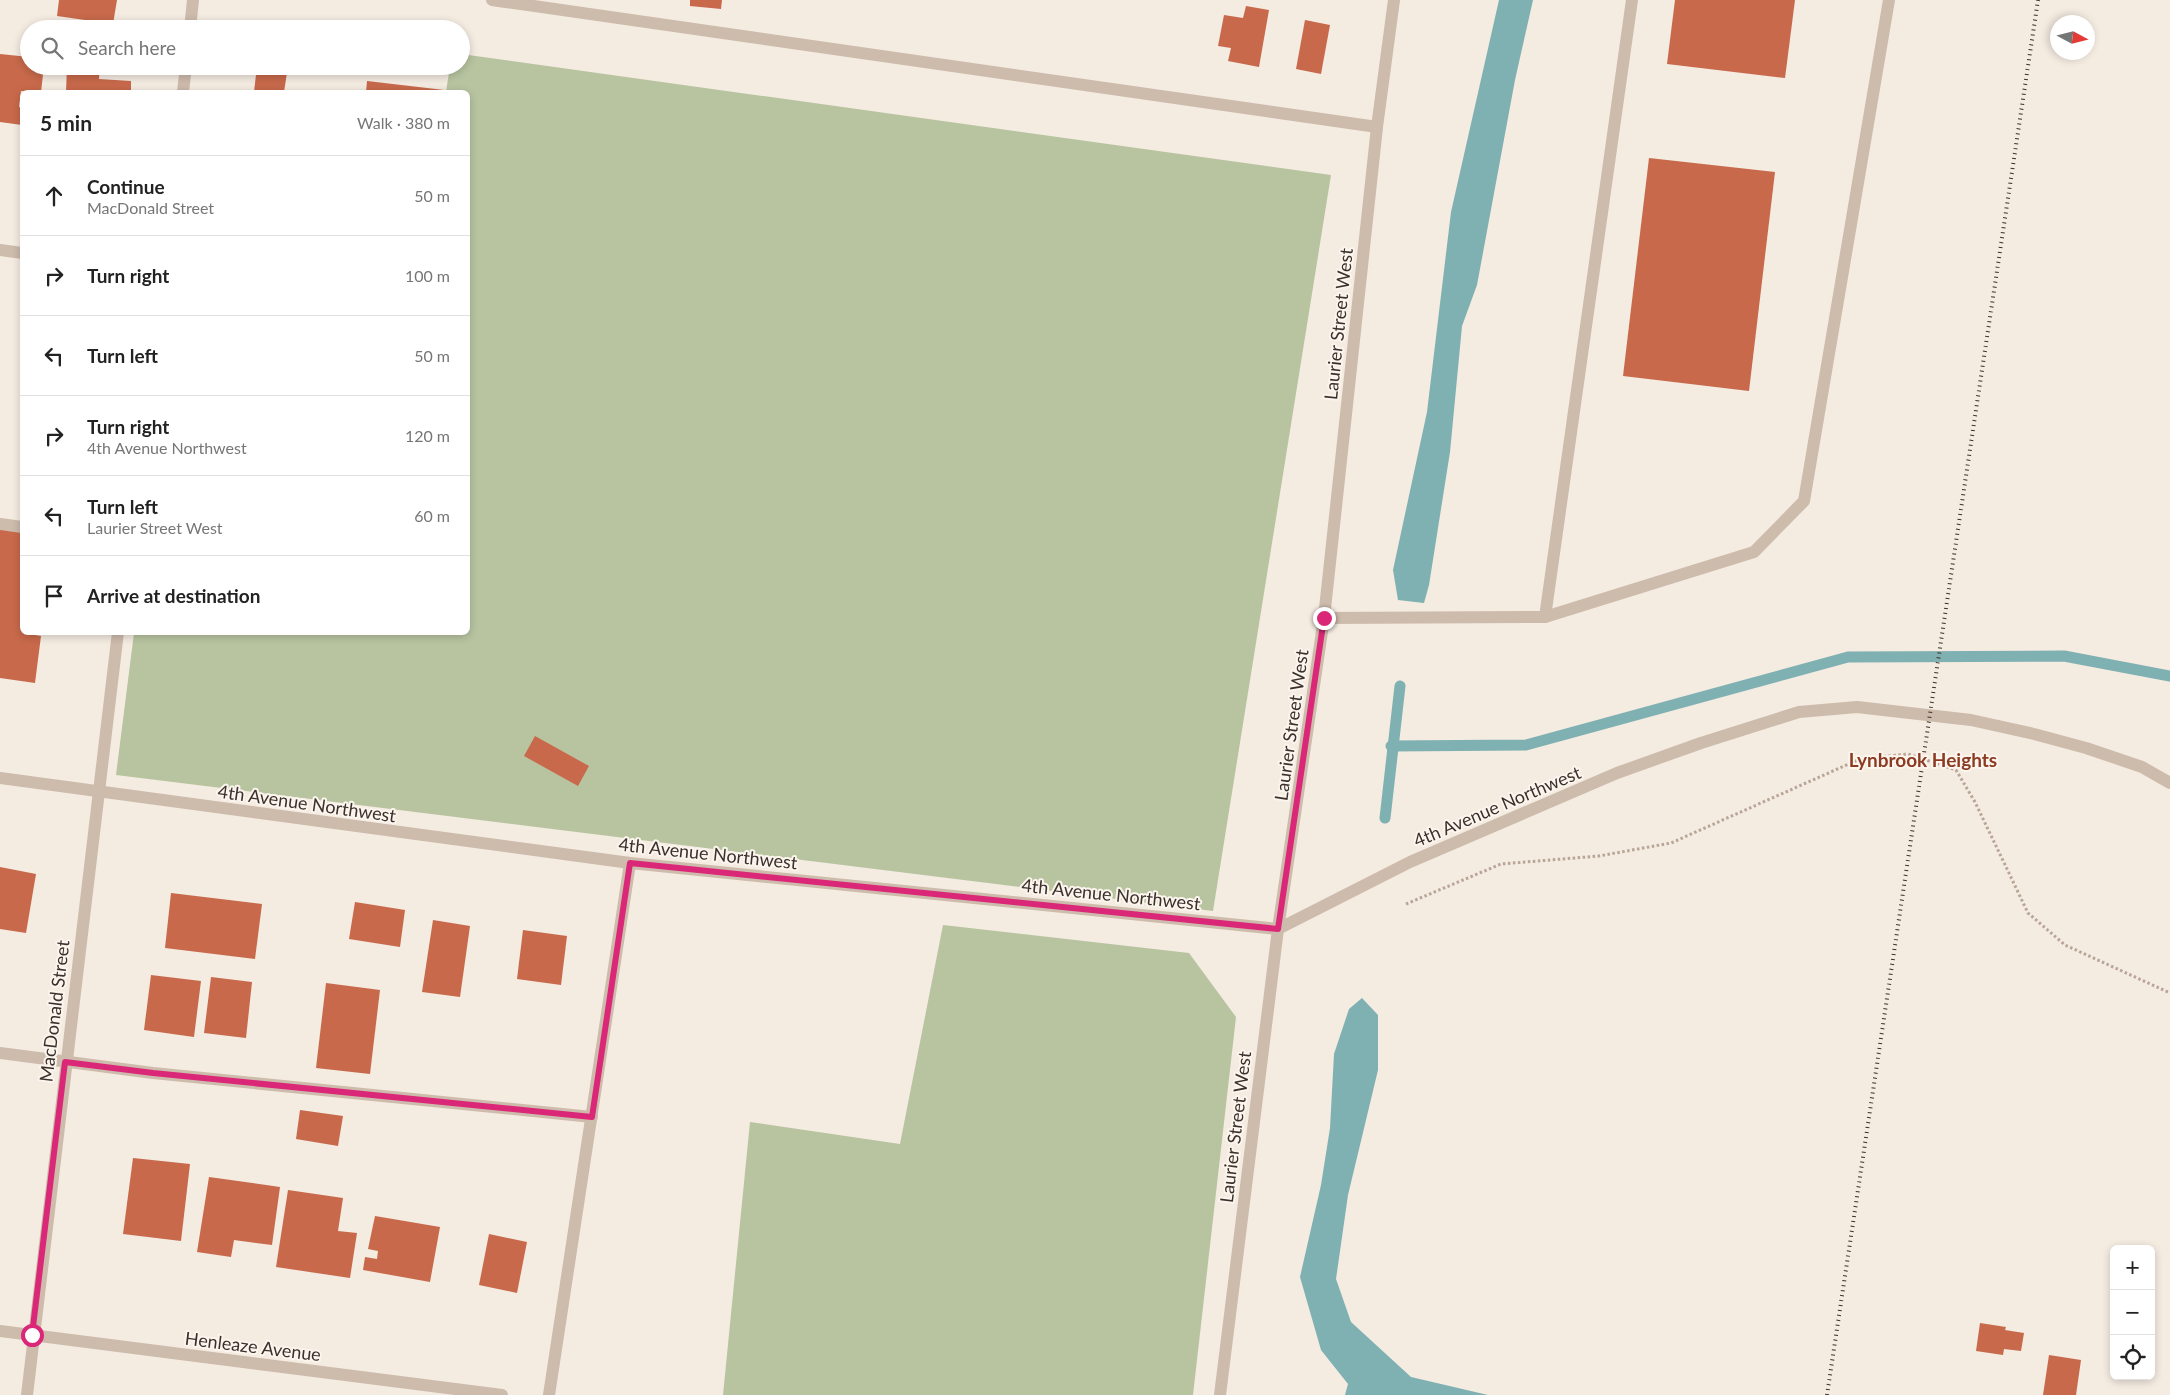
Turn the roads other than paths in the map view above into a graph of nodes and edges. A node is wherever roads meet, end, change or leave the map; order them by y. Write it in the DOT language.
graph roads {
  1 [pos="193,0"];
  2 [pos="492,0"];
  3 [pos="1394,0"];
  4 [pos="1632,0"];
  5 [pos="1889,0"];
  6 [pos="191,20"];
  7 [pos="185,75"];
  8 [pos="183,90"];
  9 [pos="1377,127"];
  10 [pos="0,250"];
  11 [pos="20,254"];
  12 [pos="0,524"];
  13 [pos="20,527"];
  14 [pos="1545,617"];
  15 [pos="1324,618"];
  16 [pos="118,635"];
  17 [pos="0,778"];
  18 [pos="2170,783"];
  19 [pos="99,793"];
  20 [pos="630,863"];
  21 [pos="1278,929"];
  22 [pos="0,1054"];
  23 [pos="65,1062"];
  24 [pos="592,1117"];
  25 [pos="0,1331"];
  26 [pos="32,1335"];
  27 [pos="27,1395"];
  28 [pos="502,1395"];
  29 [pos="549,1395"];
  30 [pos="1220,1395"];
  1 -- 6 [label="street"];
  2 -- 9 [label="street"];
  3 -- 9 [label="street, Laurier Street West"];
  4 -- 14 [label="street"];
  5 -- 14 [label="street"];
  7 -- 8 [label="street"];
  9 -- 15 [label="street, Laurier Street West"];
  10 -- 11 [label="street"];
  12 -- 13 [label="street"];
  14 -- 15 [label="street"];
  15 -- 21 [label="street, Laurier Street West"];
  16 -- 19 [label="street, MacDonald Street"];
  17 -- 19 [label="street, 4th Avenue Northwest"];
  18 -- 21 [label="street, 4th Avenue Northwest"];
  19 -- 20 [label="street, 4th Avenue Northwest"];
  19 -- 23 [label="street, MacDonald Street"];
  20 -- 21 [label="street, 4th Avenue Northwest"];
  20 -- 24 [label="street"];
  21 -- 30 [label="street, Laurier Street West"];
  22 -- 23 [label="street"];
  23 -- 24 [label="street"];
  23 -- 26 [label="street, MacDonald Street"];
  24 -- 29 [label="street"];
  25 -- 26 [label="street, Henleaze Avenue"];
  26 -- 27 [label="street, MacDonald Street"];
  26 -- 28 [label="street, Henleaze Avenue"];
}
